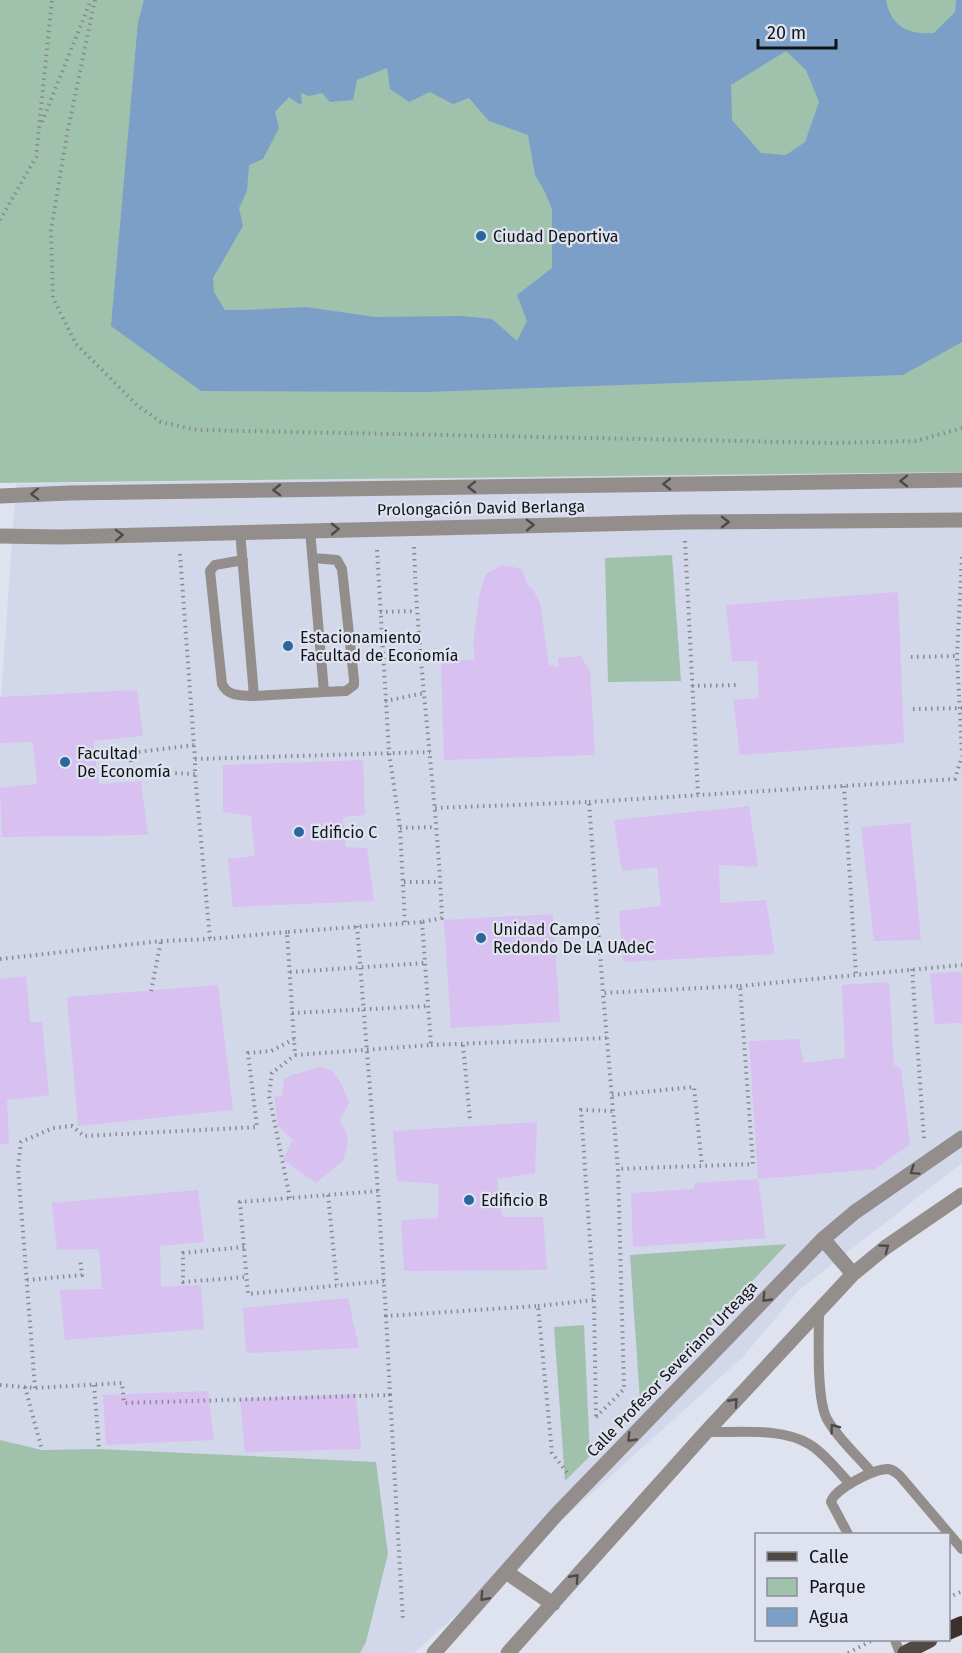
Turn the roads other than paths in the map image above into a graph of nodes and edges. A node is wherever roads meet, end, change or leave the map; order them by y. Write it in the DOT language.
graph roads {
  1 [pos="962,480"];
  2 [pos="0,496"];
  3 [pos="962,520"];
  4 [pos="310,530"];
  5 [pos="240,531"];
  6 [pos="0,536"];
  7 [pos="313,558"];
  8 [pos="243,560"];
  9 [pos="324,693"];
  10 [pos="254,696"];
  11 [pos="962,1138"];
  12 [pos="962,1195"];
  13 [pos="823,1239"];
  14 [pos="853,1274"];
  15 [pos="819,1309"];
  16 [pos="706,1432"];
  17 [pos="872,1473"];
  18 [pos="850,1484"];
  19 [pos="847,1533"];
  20 [pos="944,1533"];
  21 [pos="506,1572"];
  22 [pos="553,1604"];
  23 [pos="928,1641"];
  24 [pos="434,1653"];
  25 [pos="508,1653"];
  26 [pos="905,1653"];
  1 -- 2 [label="street, Prolongación David Berlanga, one-way"];
  4 -- 3 [label="street, Prolongación David Berlanga, one-way"];
  4 -- 5 [label="street, Prolongación David Berlanga"];
  4 -- 7 [label="lane"];
  6 -- 5 [label="street, Prolongación David Berlanga, one-way"];
  5 -- 8 [label="lane"];
  7 -- 9 [label="lane"];
  7 -- 9 [label="lane"];
  8 -- 10 [label="lane"];
  8 -- 10 [label="lane"];
  9 -- 10 [label="lane"];
  11 -- 13 [label="street, Calle Profesor Severiano Urteaga, one-way"];
  14 -- 12 [label="street, one-way"];
  13 -- 14 [label="street"];
  13 -- 21 [label="street, Calle Profesor Severiano Urteaga, one-way"];
  14 -- 15 [label="street"];
  16 -- 15 [label="street, one-way"];
  17 -- 15 [label="lane, one-way"];
  16 -- 18 [label="lane"];
  22 -- 16 [label="street, one-way"];
  17 -- 18 [label="lane"];
  17 -- 20 [label="lane"];
  18 -- 19 [label="lane"];
  21 -- 22 [label="street"];
  21 -- 24 [label="street, Calle Profesor Severiano Urteaga, one-way"];
  22 -- 25 [label="street"];
  23 -- 26 [label="main road"];
}
